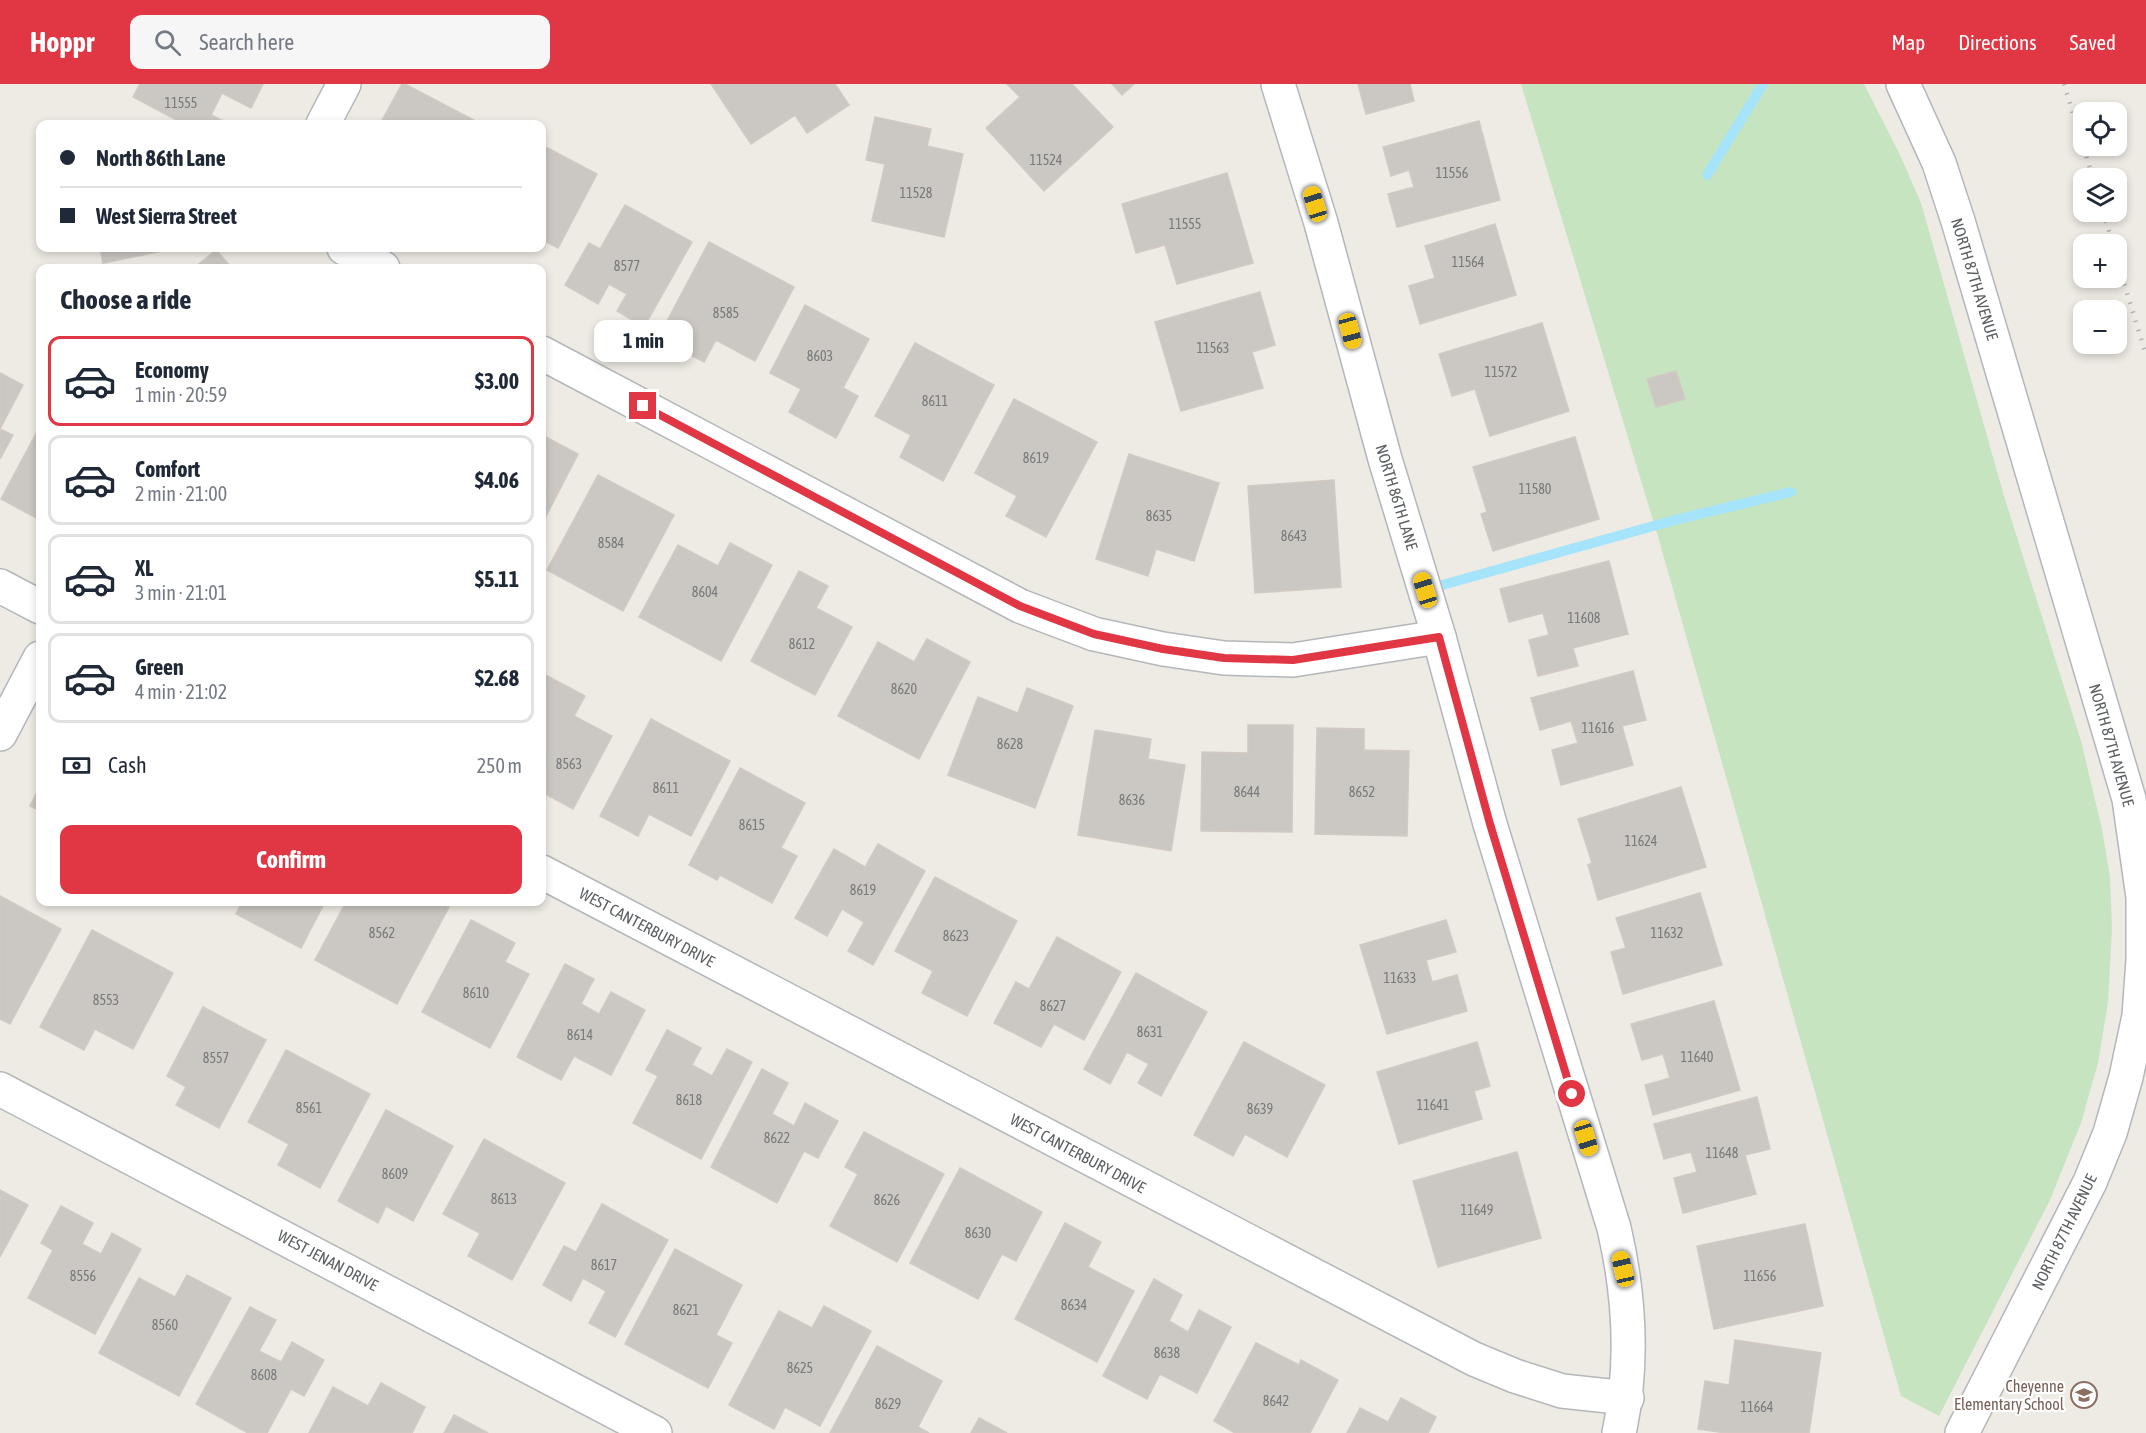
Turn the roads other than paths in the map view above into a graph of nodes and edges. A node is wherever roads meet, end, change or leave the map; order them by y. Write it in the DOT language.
graph roads {
  1 [pos="344,84"];
  2 [pos="1278,84"];
  3 [pos="1903,84"];
  4 [pos="324,120"];
  5 [pos="352,252"];
  6 [pos="375,264"];
  7 [pos="546,355"];
  8 [pos="0,586"];
  9 [pos="36,605"];
  10 [pos="1439,637"];
  11 [pos="36,666"];
  12 [pos="0,734"];
  13 [pos="546,874"];
  14 [pos="0,1089"];
  15 [pos="1627,1398"];
  16 [pos="655,1433"];
  17 [pos="1619,1433"];
  18 [pos="1962,1433"];
  1 -- 4 [label="street"];
  2 -- 10 [label="street, NORTH 86TH LANE"];
  3 -- 18 [label="street, NORTH 87TH AVENUE"];
  5 -- 6 [label="street"];
  7 -- 10 [label="street"];
  8 -- 9 [label="street"];
  10 -- 15 [label="street, NORTH 86TH LANE"];
  11 -- 12 [label="street"];
  13 -- 15 [label="street, WEST CANTERBURY DRIVE"];
  14 -- 16 [label="street, WEST JENAN DRIVE"];
  15 -- 17 [label="street, NORTH 86TH LANE"];
}
